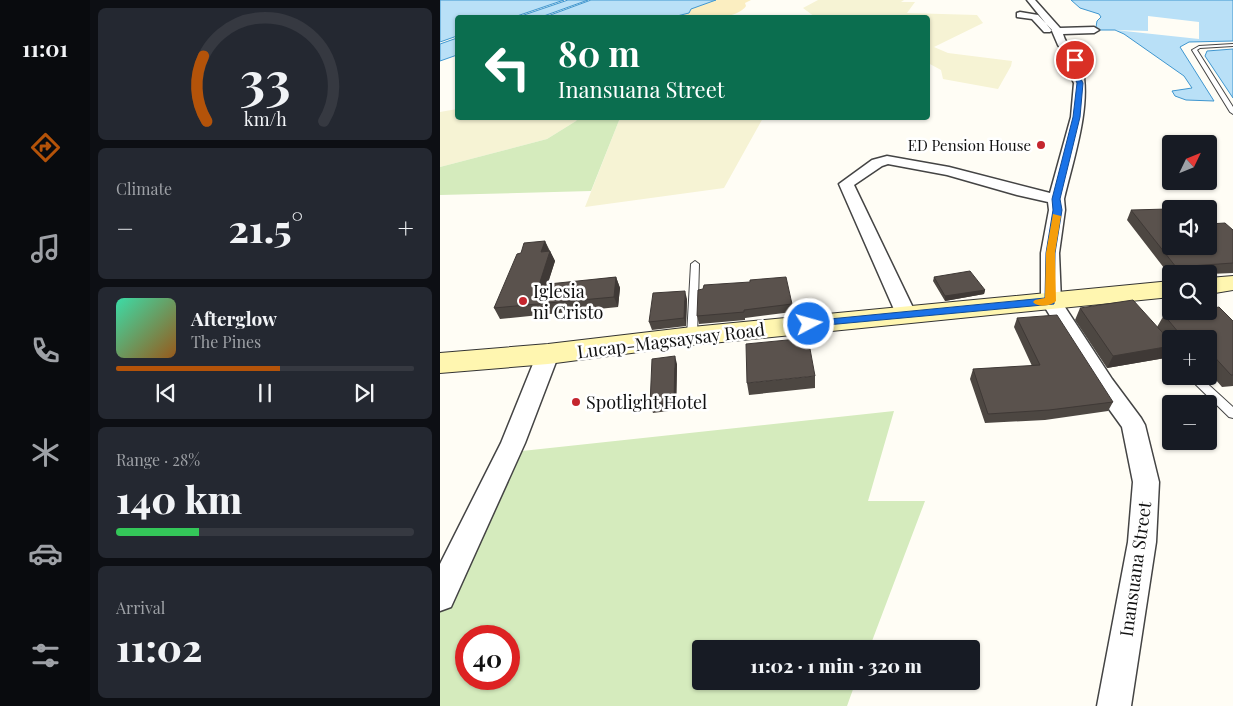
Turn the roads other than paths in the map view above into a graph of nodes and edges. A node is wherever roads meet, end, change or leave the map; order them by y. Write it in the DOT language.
graph roads {
  1 [pos="1025,8"];
  2 [pos="1094,30"];
  3 [pos="1059,41"];
  4 [pos="1233,44"];
  5 [pos="1233,112"];
  6 [pos="1056,199"];
  7 [pos="695,264"];
  8 [pos="1233,283"];
  9 [pos="1217,285"];
  10 [pos="1162,291"];
  11 [pos="1051,301"];
  12 [pos="906,314"];
  13 [pos="692,336"];
  14 [pos="548,354"];
  15 [pos="440,363"];
  16 [pos="1202,385"];
  17 [pos="1233,414"];
  18 [pos="440,596"];
  19 [pos="1114,706"];
  1 -- 3 [label="street"];
  2 -- 3 [label="street"];
  3 -- 6 [label="street"];
  4 -- 5 [label="lane"];
  6 -- 11 [label="street"];
  6 -- 12 [label="street"];
  7 -- 13 [label="lane"];
  8 -- 9 [label="street"];
  10 -- 11 [label="street, Lucap-Magsaysay Road"];
  11 -- 12 [label="street, Lucap-Magsaysay Road"];
  11 -- 19 [label="street, Inansuana Street"];
  12 -- 13 [label="street, Lucap-Magsaysay Road"];
  13 -- 14 [label="street, Lucap-Magsaysay Road"];
  14 -- 15 [label="street, Lucap-Magsaysay Road"];
  14 -- 18 [label="street"];
  16 -- 17 [label="lane"];
}
